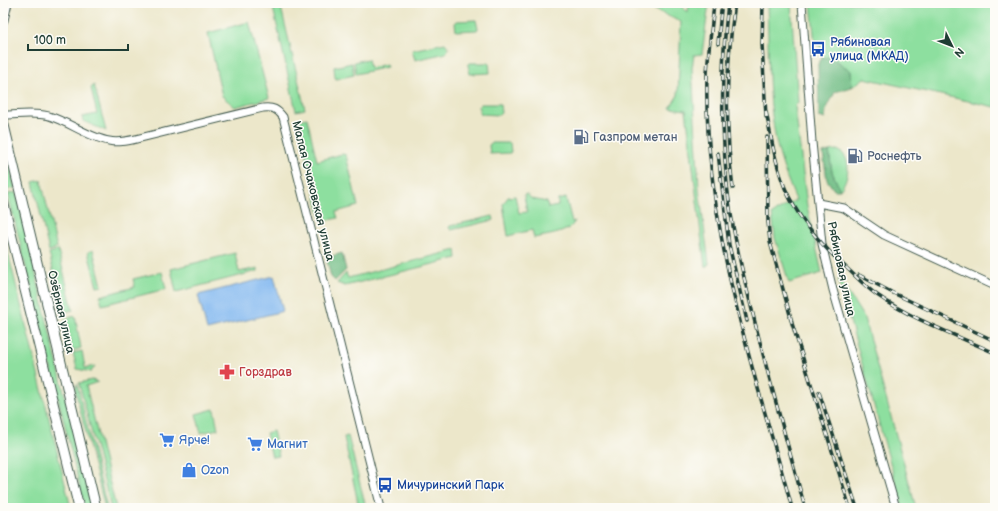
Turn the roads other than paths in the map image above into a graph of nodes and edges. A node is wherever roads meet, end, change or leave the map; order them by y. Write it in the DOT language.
graph roads {
  1 [pos="7,3"];
  2 [pos="802,3"];
  3 [pos="3,20"];
  4 [pos="3,115"];
  5 [pos="3,121"];
  6 [pos="3,201"];
  7 [pos="818,203"];
  8 [pos="995,286"];
  9 [pos="79,508"];
  10 [pos="95,508"];
  11 [pos="381,508"];
  12 [pos="896,508"];
  1 -- 3 [label="main road"];
  2 -- 7 [label="street, Рябиновая улица"];
  4 -- 11 [label="street, Малая Очаковская улица"];
  5 -- 10 [label="main road, Озёрная улица"];
  6 -- 9 [label="main road"];
  7 -- 8 [label="street"];
  7 -- 12 [label="street, Рябиновая улица"];
}
